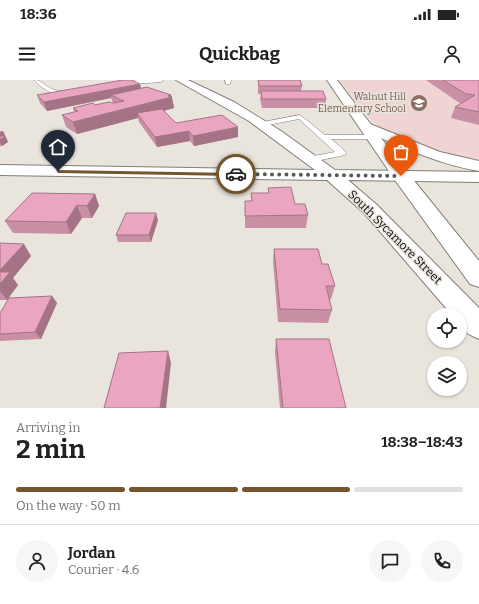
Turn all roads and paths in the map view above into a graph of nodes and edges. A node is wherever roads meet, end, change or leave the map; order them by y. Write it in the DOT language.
graph roads {
  1 [pos="37,80"];
  2 [pos="161,80"];
  3 [pos="181,80"];
  4 [pos="332,80"];
  5 [pos="115,84"];
  6 [pos="78,90"];
  7 [pos="263,124"];
  8 [pos="369,131"];
  9 [pos="323,137"];
  10 [pos="311,160"];
  11 [pos="479,166"];
  12 [pos="0,170"];
  13 [pos="330,176"];
  14 [pos="401,176"];
  15 [pos="479,177"];
  16 [pos="479,278"];
  17 [pos="479,327"];
  1 -- 6 [label="lane"];
  2 -- 5 [label="lane"];
  3 -- 7 [label="street, South Sycamore Street"];
  4 -- 8 [label="street"];
  7 -- 9 [label="lane"];
  7 -- 10 [label="street, South Sycamore Street"];
  8 -- 9 [label="lane"];
  8 -- 11 [label="street"];
  8 -- 14 [label="street"];
  9 -- 10 [label="lane"];
  10 -- 13 [label="street, South Sycamore Street"];
  12 -- 13 [label="street"];
  13 -- 14 [label="street"];
  13 -- 17 [label="street, South Sycamore Street"];
  14 -- 15 [label="street"];
  14 -- 16 [label="street"];
}
